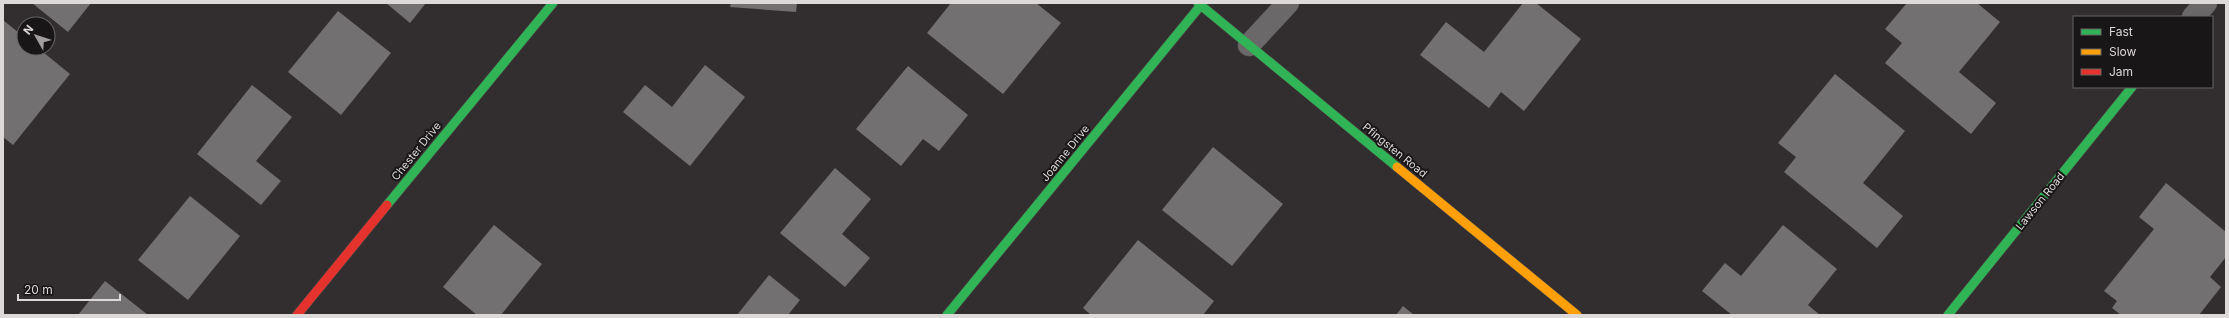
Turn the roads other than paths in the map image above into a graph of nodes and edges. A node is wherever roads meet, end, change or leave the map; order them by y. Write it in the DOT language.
graph roads {
  1 [pos="552,3"];
  2 [pos="1288,3"];
  3 [pos="2206,3"];
  4 [pos="1200,4"];
  5 [pos="2194,16"];
  6 [pos="1249,45"];
  7 [pos="2131,88"];
  8 [pos="298,315"];
  9 [pos="947,315"];
  10 [pos="1577,315"];
  11 [pos="1948,315"];
  1 -- 8 [label="street, Chester Drive"];
  2 -- 6 [label="street"];
  3 -- 5 [label="street"];
  4 -- 6 [label="street, Pfingsten Road"];
  4 -- 9 [label="street, Joanne Drive"];
  6 -- 10 [label="street, Pfingsten Road"];
  7 -- 11 [label="street, Lawson Road"];
}
